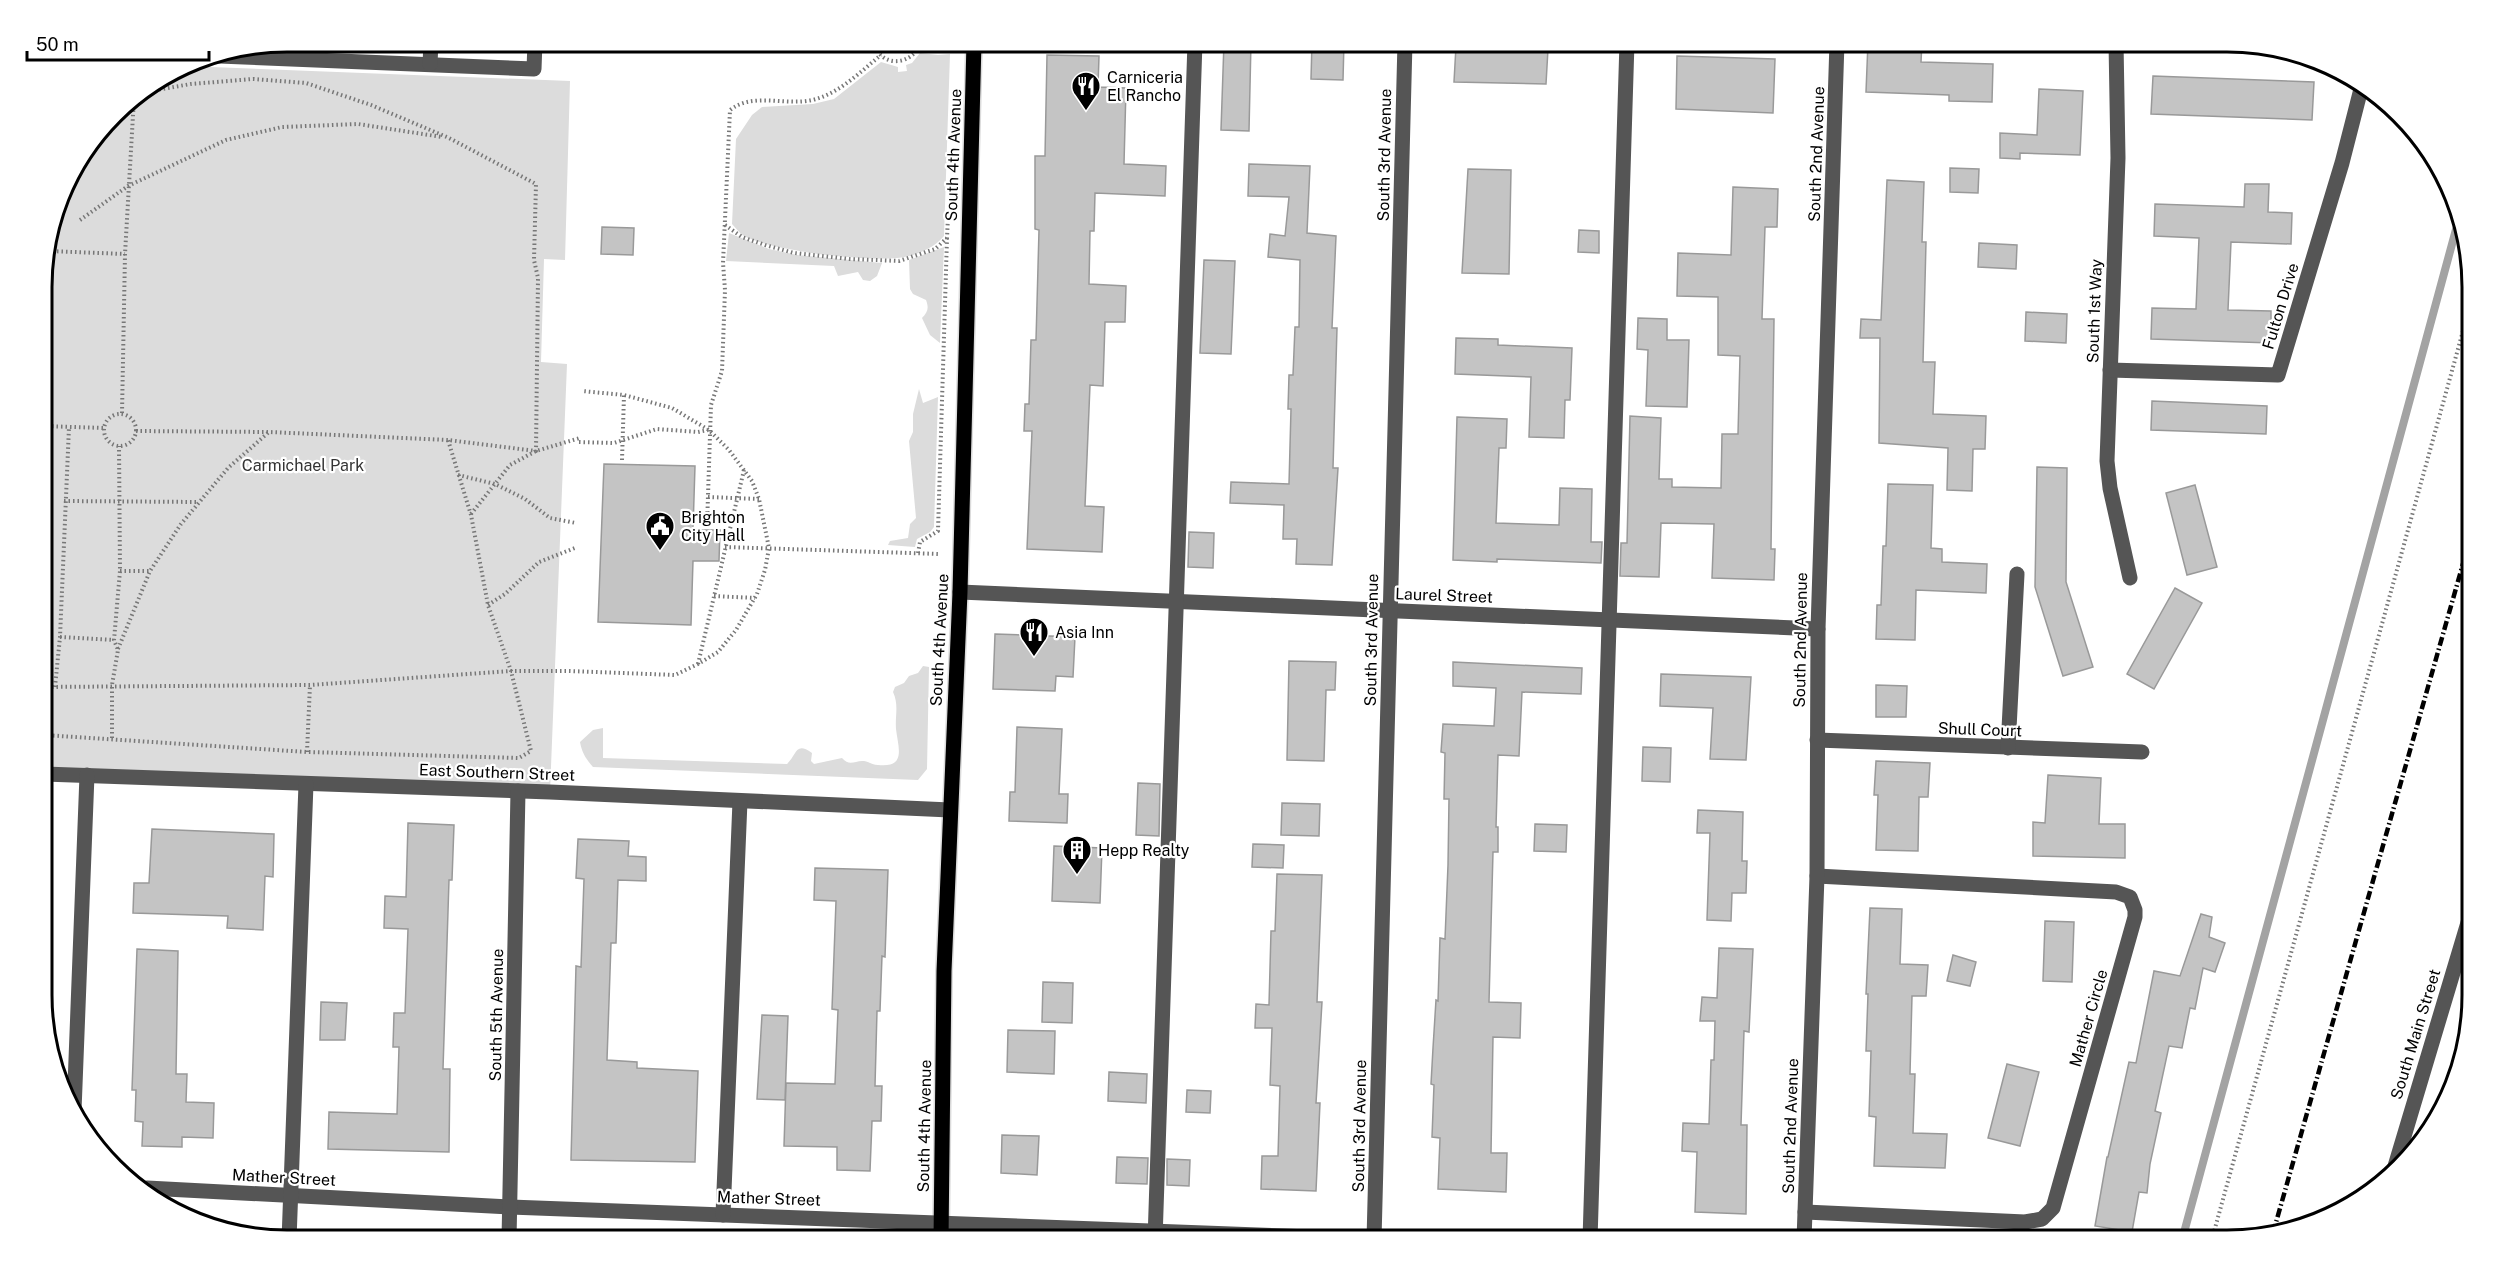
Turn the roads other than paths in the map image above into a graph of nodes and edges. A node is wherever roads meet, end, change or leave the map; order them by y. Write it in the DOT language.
graph roads {
  1 [pos="431,52"];
  2 [pos="535,52"];
  3 [pos="974,52"];
  4 [pos="1195,52"];
  5 [pos="1405,52"];
  6 [pos="1627,52"];
  7 [pos="1837,52"];
  8 [pos="2116,52"];
  9 [pos="243,57"];
  10 [pos="430,64"];
  11 [pos="2360,93"];
  12 [pos="2110,370"];
  13 [pos="2016,574"];
  14 [pos="2130,578"];
  15 [pos="960,592"];
  16 [pos="1174,601"];
  17 [pos="1390,611"];
  18 [pos="1608,620"];
  19 [pos="1818,629"];
  20 [pos="1816,740"];
  21 [pos="2008,748"];
  22 [pos="2142,752"];
  23 [pos="52,774"];
  24 [pos="87,776"];
  25 [pos="306,784"];
  26 [pos="518,790"];
  27 [pos="740,801"];
  28 [pos="950,810"];
  29 [pos="1817,876"];
  30 [pos="2462,943"];
  31 [pos="75,1093"];
  32 [pos="2398,1156"];
  33 [pos="155,1188"];
  34 [pos="291,1195"];
  35 [pos="510,1207"];
  36 [pos="1805,1212"];
  37 [pos="723,1215"];
  38 [pos="941,1222"];
  39 [pos="290,1230"];
  40 [pos="509,1230"];
  41 [pos="941,1230"];
  42 [pos="1073,1230"];
  43 [pos="1155,1230"];
  44 [pos="1374,1230"];
  45 [pos="1590,1230"];
  46 [pos="1804,1230"];
  1 -- 10 [label="street"];
  2 -- 10 [label="street"];
  3 -- 15 [label="main road, South 4th Avenue"];
  4 -- 16 [label="street"];
  5 -- 17 [label="street, South 3rd Avenue"];
  6 -- 18 [label="street"];
  7 -- 19 [label="street, South 2nd Avenue"];
  8 -- 12 [label="street, South 1st Way"];
  9 -- 10 [label="street"];
  11 -- 12 [label="street, Fulton Drive"];
  12 -- 14 [label="street, South 1st Way"];
  13 -- 21 [label="street"];
  15 -- 16 [label="street, Laurel Street"];
  15 -- 28 [label="main road, South 4th Avenue"];
  16 -- 17 [label="street, Laurel Street"];
  16 -- 43 [label="street"];
  17 -- 18 [label="street, Laurel Street"];
  17 -- 44 [label="street, South 3rd Avenue"];
  18 -- 19 [label="street, Laurel Street"];
  18 -- 45 [label="street"];
  19 -- 20 [label="street, South 2nd Avenue"];
  20 -- 21 [label="street, Shull Court"];
  20 -- 29 [label="street, South 2nd Avenue"];
  21 -- 22 [label="street, Shull Court"];
  23 -- 24 [label="street, East Southern Street"];
  24 -- 25 [label="street, East Southern Street"];
  24 -- 31 [label="street"];
  25 -- 26 [label="street, East Southern Street"];
  25 -- 34 [label="street"];
  26 -- 27 [label="street, East Southern Street"];
  26 -- 35 [label="street, South 5th Avenue"];
  27 -- 28 [label="street, East Southern Street"];
  27 -- 37 [label="street"];
  28 -- 38 [label="main road, South 4th Avenue"];
  29 -- 36 [label="street, South 2nd Avenue"];
  29 -- 36 [label="street, Mather Circle"];
  30 -- 32 [label="street, South Main Street"];
  33 -- 34 [label="street, Mather Street"];
  34 -- 35 [label="street, Mather Street"];
  34 -- 39 [label="street"];
  35 -- 37 [label="street, Mather Street"];
  35 -- 40 [label="street, South 5th Avenue"];
  36 -- 46 [label="street, South 2nd Avenue"];
  37 -- 38 [label="street, Mather Street"];
  38 -- 41 [label="main road, South 4th Avenue"];
  38 -- 42 [label="street, Mather Street"];
}
